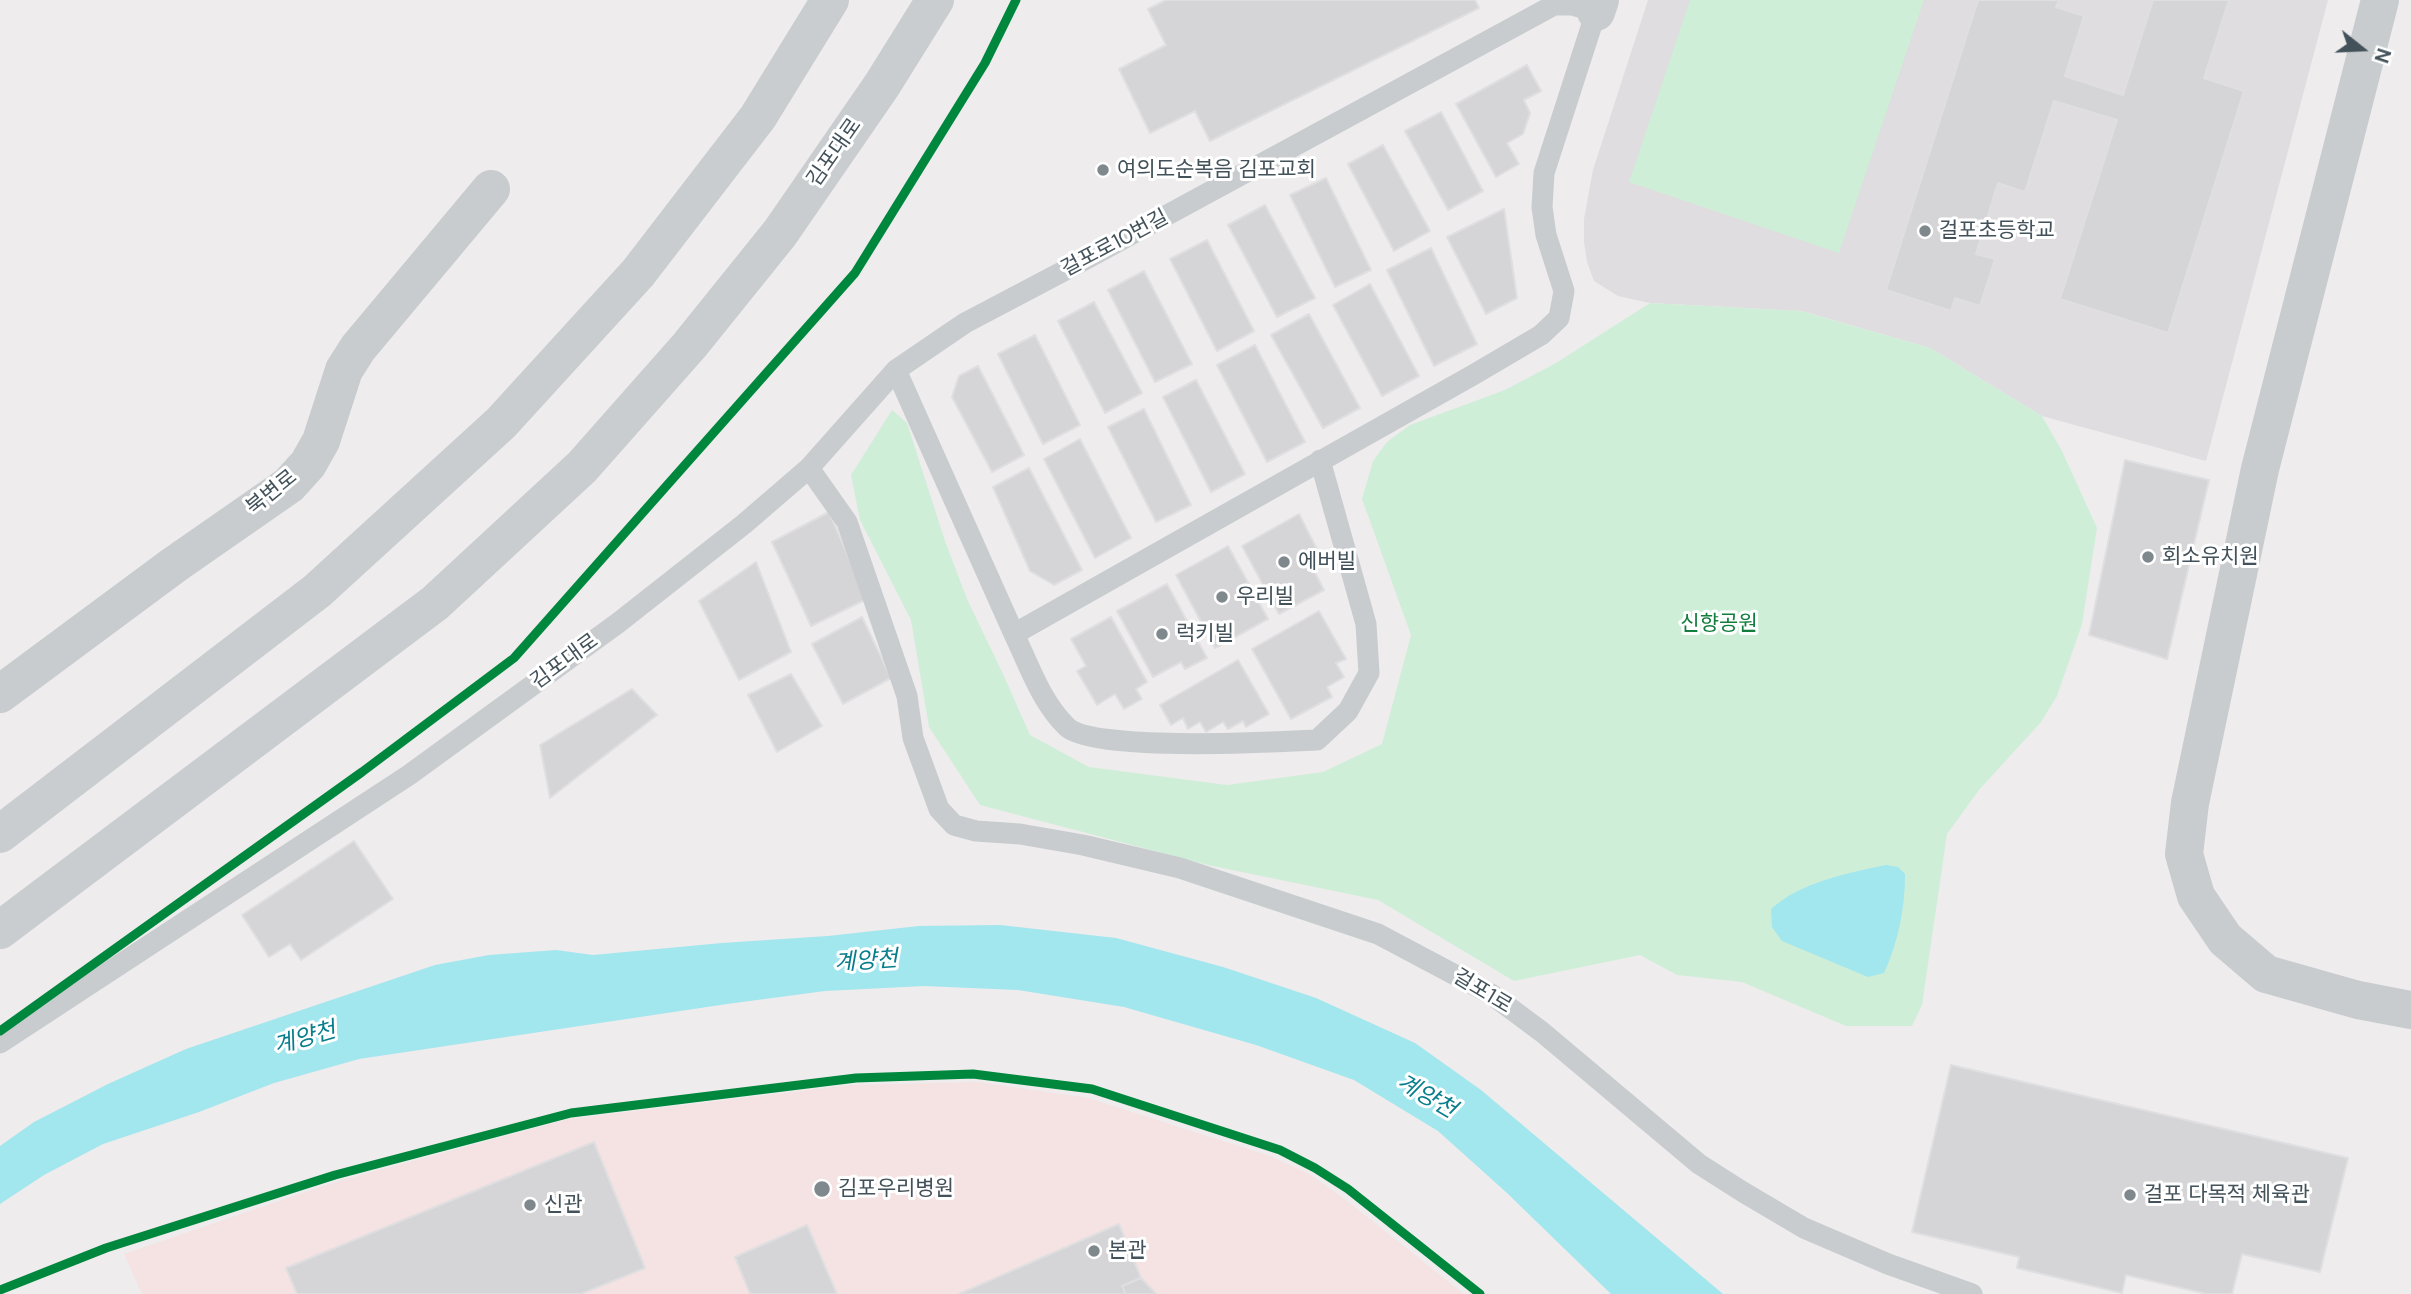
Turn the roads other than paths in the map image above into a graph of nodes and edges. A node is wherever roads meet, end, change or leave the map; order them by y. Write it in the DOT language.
graph roads {
  1 [pos="830,0"];
  2 [pos="935,0"];
  3 [pos="2380,0"];
  4 [pos="1598,6"];
  5 [pos="491,189"];
  6 [pos="896,370"];
  7 [pos="1320,460"];
  8 [pos="809,468"];
  9 [pos="1014,634"];
  10 [pos="0,694"];
  11 [pos="0,834"];
  12 [pos="0,930"];
  13 [pos="2411,1010"];
  14 [pos="0,1043"];
  15 [pos="1972,1294"];
  1 -- 11 [label="main road"];
  2 -- 12 [label="main road, 김포대로"];
  3 -- 13 [label="street"];
  4 -- 6 [label="lane, 걸포로10번길"];
  4 -- 7 [label="lane, 걸포로10번길"];
  5 -- 10 [label="street, 북변로"];
  6 -- 8 [label="lane, 걸포로10번길"];
  6 -- 9 [label="lane"];
  7 -- 9 [label="lane, 걸포로10번길"];
  7 -- 9 [label="lane"];
  8 -- 14 [label="lane, 김포대로"];
  8 -- 15 [label="lane, 걸포1로"];
}
